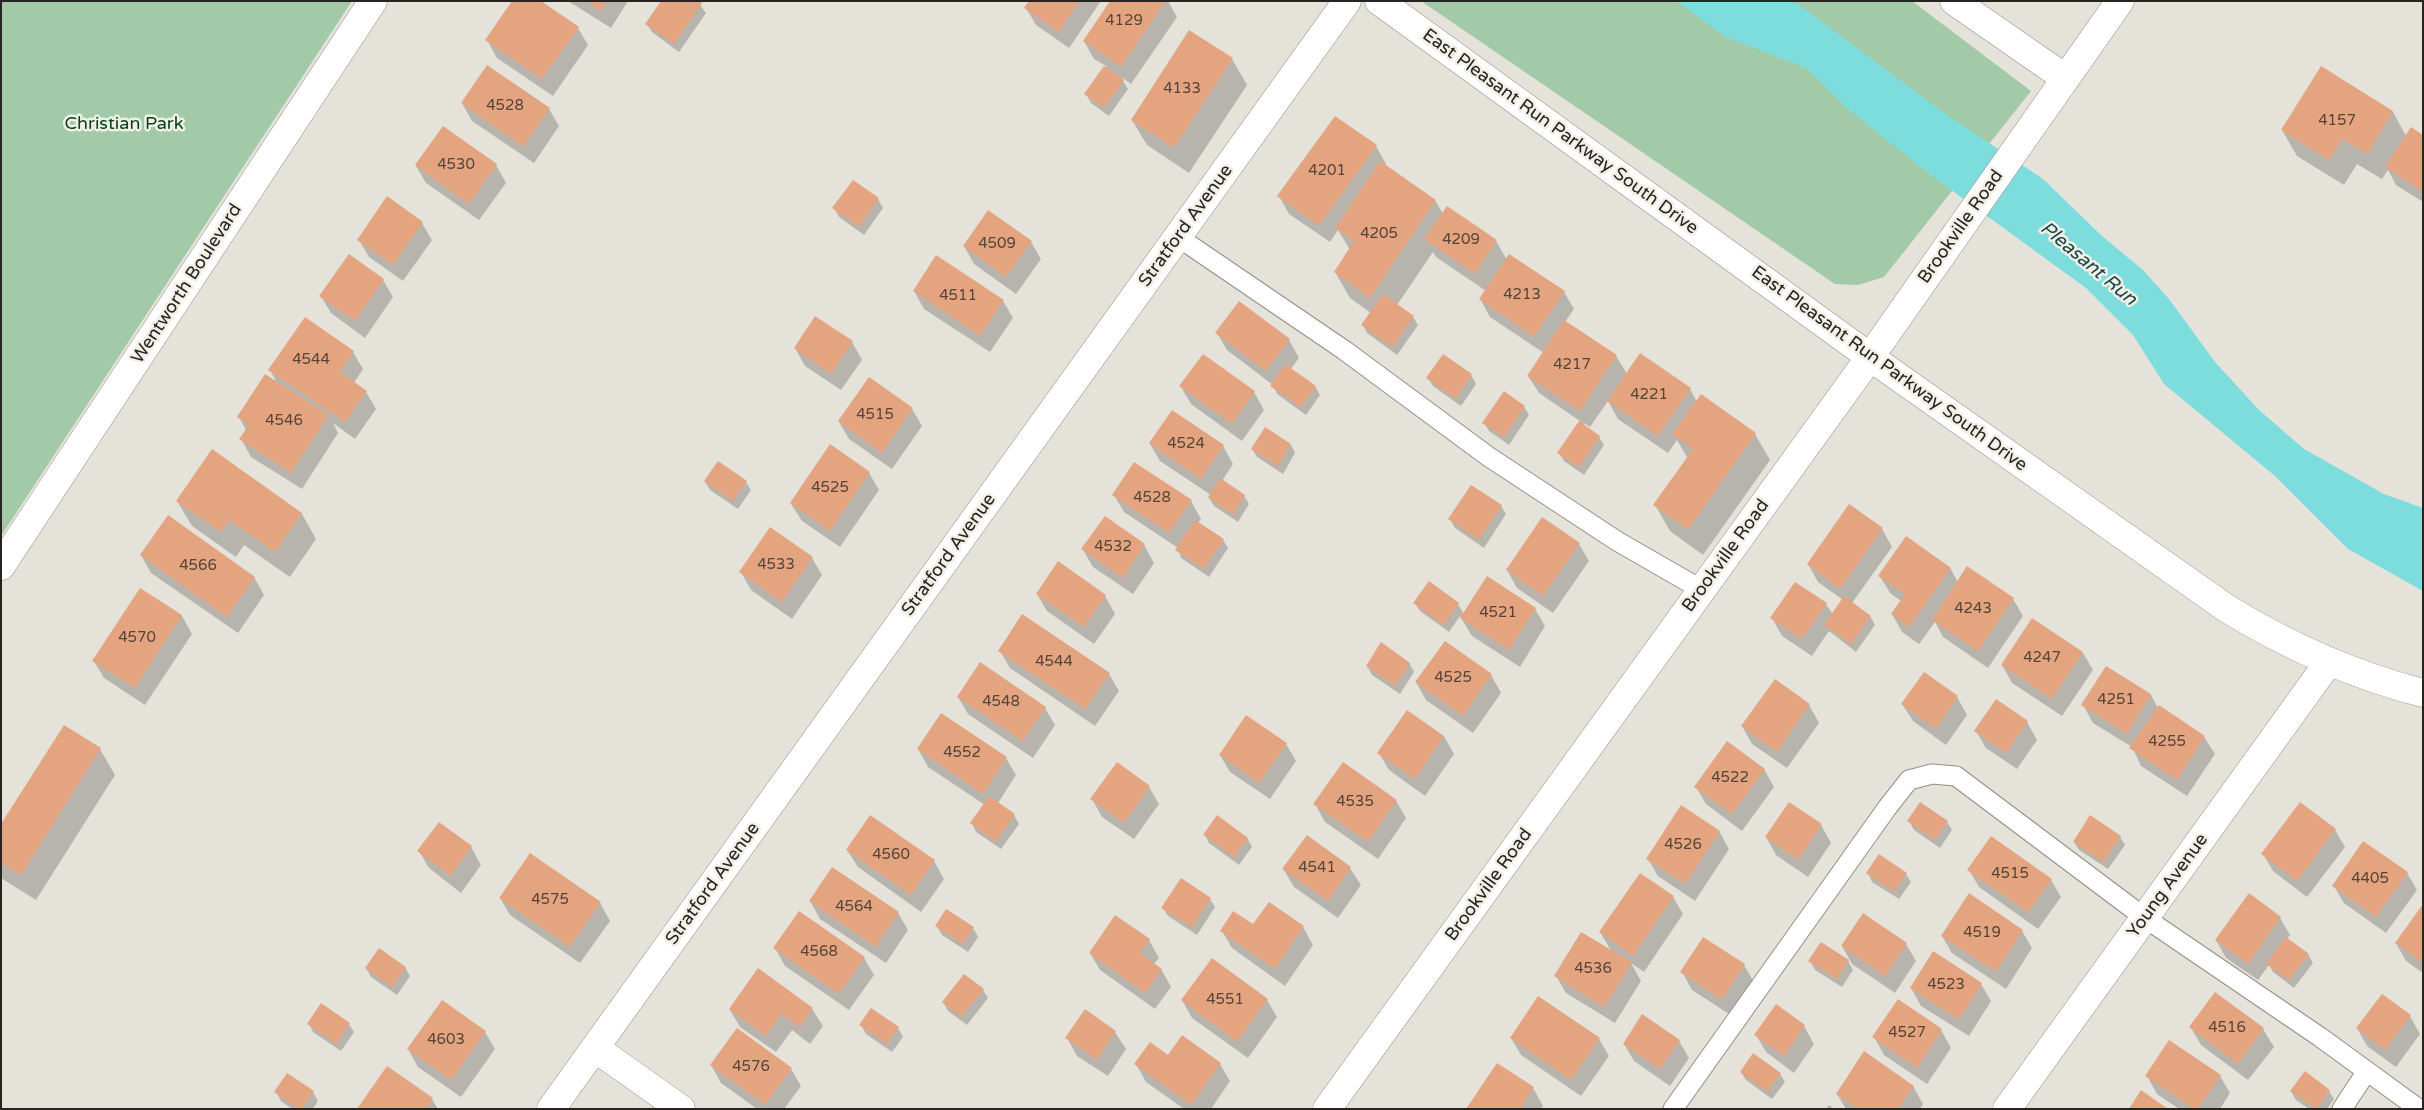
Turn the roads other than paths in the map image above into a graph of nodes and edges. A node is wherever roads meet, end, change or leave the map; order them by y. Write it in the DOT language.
graph roads {
  1 [pos="373,1"];
  2 [pos="1347,1"];
  3 [pos="1379,1"];
  4 [pos="1954,1"];
  5 [pos="2120,1"];
  6 [pos="2065,78"];
  7 [pos="1178,237"];
  8 [pos="1870,357"];
  9 [pos="1,566"];
  10 [pos="1702,590"];
  11 [pos="2328,663"];
  12 [pos="2423,693"];
  13 [pos="2145,918"];
  14 [pos="595,1048"];
  15 [pos="2367,1071"];
  16 [pos="551,1109"];
  17 [pos="681,1109"];
  18 [pos="1327,1109"];
  19 [pos="1673,1109"];
  20 [pos="2007,1109"];
  21 [pos="2342,1109"];
  22 [pos="2419,1109"];
  1 -- 9 [label="street, Wentworth Boulevard"];
  2 -- 7 [label="street, Stratford Avenue"];
  3 -- 8 [label="street, East Pleasant Run Parkway South Drive"];
  4 -- 6 [label="street"];
  5 -- 6 [label="street, Brookville Road"];
  6 -- 8 [label="street, Brookville Road"];
  7 -- 10 [label="lane"];
  7 -- 14 [label="street, Stratford Avenue"];
  8 -- 10 [label="street, Brookville Road"];
  8 -- 11 [label="street, East Pleasant Run Parkway South Drive"];
  10 -- 18 [label="street, Brookville Road"];
  11 -- 12 [label="street, East Pleasant Run Parkway South Drive"];
  11 -- 13 [label="street, Young Avenue"];
  13 -- 15 [label="lane"];
  13 -- 19 [label="lane"];
  13 -- 20 [label="street, Young Avenue"];
  14 -- 16 [label="street, Stratford Avenue"];
  14 -- 17 [label="street"];
  15 -- 21 [label="lane"];
  15 -- 22 [label="lane"];
}
